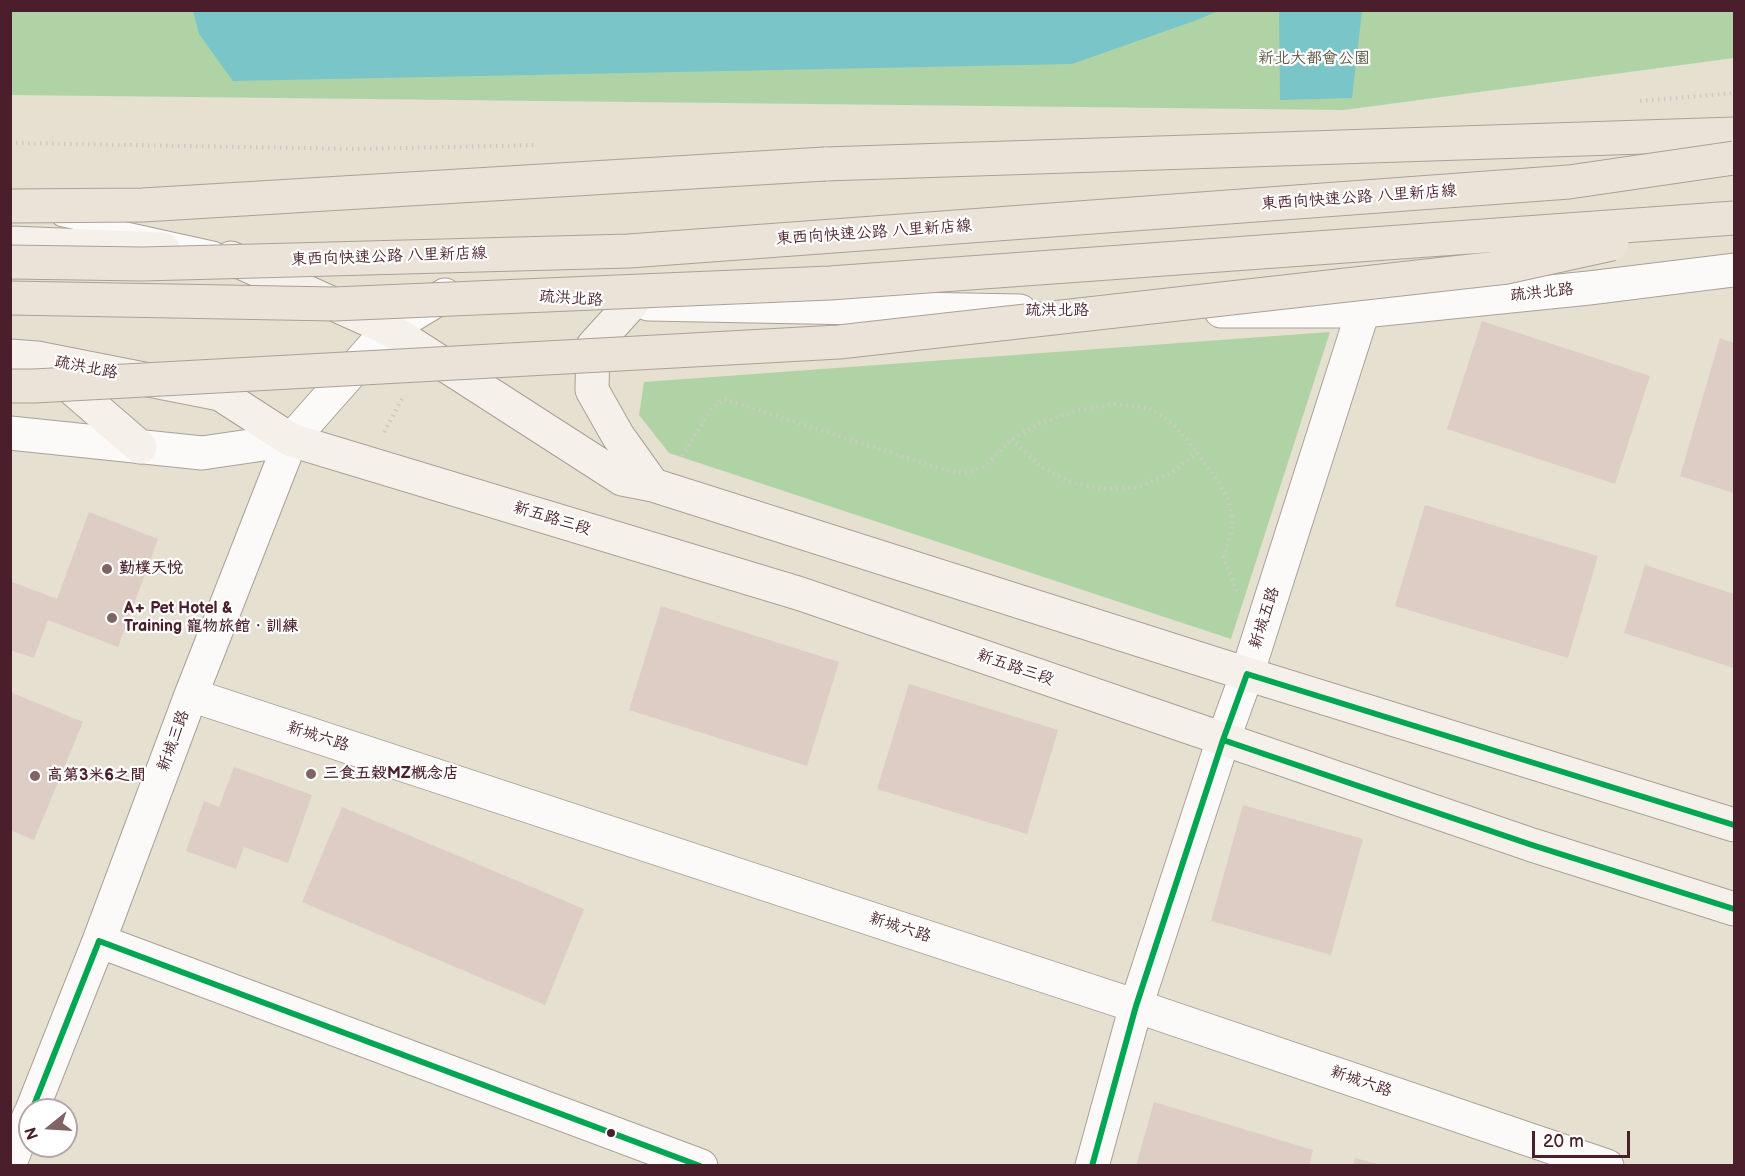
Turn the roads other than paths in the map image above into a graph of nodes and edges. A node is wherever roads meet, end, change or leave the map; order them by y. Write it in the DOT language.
graph roads {
  1 [pos="1734,134"];
  2 [pos="1734,158"];
  3 [pos="10,206"];
  4 [pos="1730,218"];
  5 [pos="10,243"];
  6 [pos="215,251"];
  7 [pos="10,262"];
  8 [pos="1734,270"];
  9 [pos="10,298"];
  10 [pos="632,303"];
  11 [pos="1363,311"];
  12 [pos="389,329"];
  13 [pos="24,357"];
  14 [pos="10,386"];
  15 [pos="10,433"];
  16 [pos="291,440"];
  17 [pos="140,447"];
  18 [pos="653,486"];
  19 [pos="1247,674"];
  20 [pos="191,695"];
  21 [pos="1223,740"];
  22 [pos="1734,825"];
  23 [pos="1734,909"];
  24 [pos="99,941"];
  25 [pos="1136,1006"];
  26 [pos="37,1098"];
  27 [pos="18,1143"];
  28 [pos="10,1163"];
  29 [pos="701,1166"];
  30 [pos="1092,1166"];
  31 [pos="1607,1166"];
  1 -- 3 [label="highway, bridge"];
  2 -- 7 [label="highway, 東西向快速公路 八里新店線, bridge"];
  3 -- 6 [label="lane"];
  4 -- 9 [label="highway, bridge"];
  4 -- 14 [label="highway, bridge"];
  5 -- 6 [label="street"];
  6 -- 12 [label="street"];
  8 -- 11 [label="street, 疏洪北路"];
  10 -- 11 [label="street, 疏洪北路"];
  10 -- 12 [label="street, 疏洪北路"];
  10 -- 18 [label="street"];
  11 -- 19 [label="street, 新城五路"];
  12 -- 16 [label="street, 疏洪北路"];
  12 -- 18 [label="street"];
  13 -- 16 [label="street, 疏洪北路"];
  13 -- 17 [label="street"];
  15 -- 17 [label="street"];
  16 -- 17 [label="street"];
  16 -- 20 [label="street, 新城三路"];
  16 -- 21 [label="street, 新五路三段"];
  18 -- 19 [label="street"];
  19 -- 21 [label="street, 新城五路"];
  19 -- 22 [label="street"];
  20 -- 24 [label="street, 新城三路"];
  20 -- 25 [label="street, 新城六路"];
  21 -- 23 [label="street, 新五路三段"];
  21 -- 25 [label="street, 新城五路"];
  24 -- 26 [label="street, 新城三路"];
  24 -- 29 [label="street"];
  25 -- 30 [label="street, 新城五路"];
  25 -- 31 [label="street, 新城六路"];
  27 -- 28 [label="street"];
}
